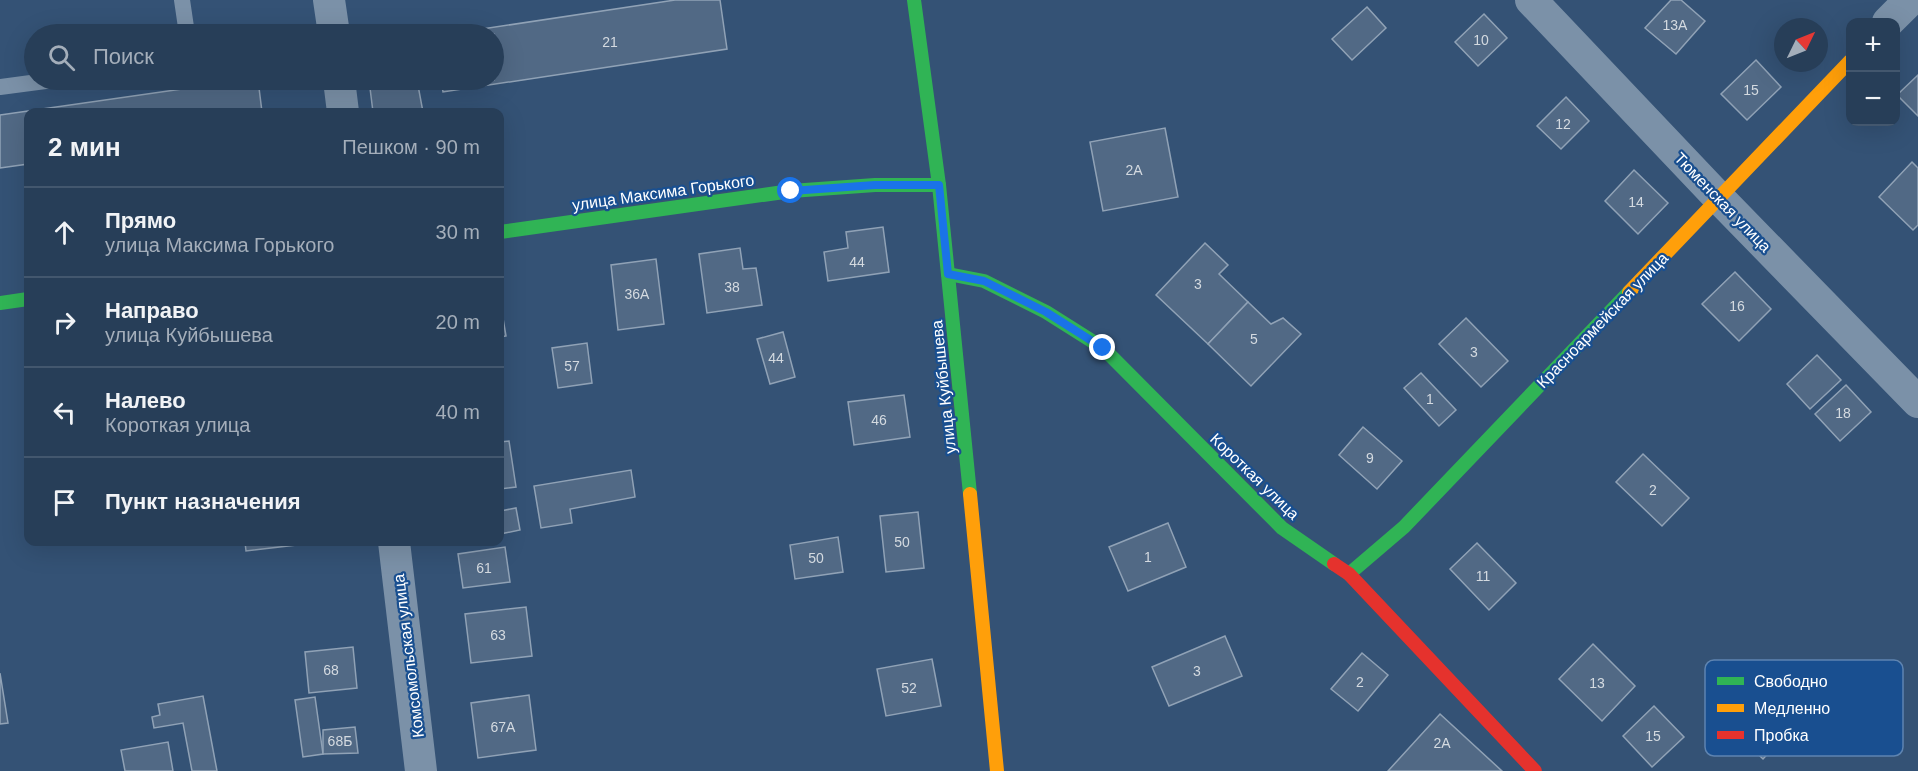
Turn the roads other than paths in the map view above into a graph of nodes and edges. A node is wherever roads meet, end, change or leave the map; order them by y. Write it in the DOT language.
graph roads {
  1 [pos="182,0"];
  2 [pos="329,0"];
  3 [pos="914,0"];
  4 [pos="1531,0"];
  5 [pos="1910,0"];
  6 [pos="1892,18"];
  7 [pos="186,24"];
  8 [pos="333,24"];
  9 [pos="1846,66"];
  10 [pos="24,84"];
  11 [pos="0,87"];
  12 [pos="340,90"];
  13 [pos="342,108"];
  14 [pos="939,185"];
  15 [pos="1718,197"];
  16 [pos="504,231"];
  17 [pos="948,274"];
  18 [pos="24,300"];
  19 [pos="0,303"];
  20 [pos="1918,402"];
  21 [pos="394,546"];
  22 [pos="1349,574"];
  23 [pos="421,771"];
  24 [pos="997,771"];
  25 [pos="1535,771"];
  1 -- 7 [label="lane"];
  2 -- 8 [label="street"];
  3 -- 14 [label="street, улица Куйбышева"];
  4 -- 15 [label="street, Тюменская улица"];
  5 -- 6 [label="street"];
  9 -- 15 [label="street, Красноармейская улица"];
  10 -- 11 [label="lane"];
  12 -- 13 [label="street"];
  14 -- 16 [label="street, улица Максима Горького"];
  14 -- 17 [label="street, улица Куйбышева"];
  15 -- 20 [label="street, Тюменская улица"];
  15 -- 22 [label="street, Красноармейская улица"];
  17 -- 22 [label="street, Короткая улица"];
  17 -- 24 [label="street, улица Куйбышева"];
  18 -- 19 [label="street"];
  21 -- 23 [label="street, Комсомольская улица"];
  22 -- 25 [label="street, Короткая улица"];
}
